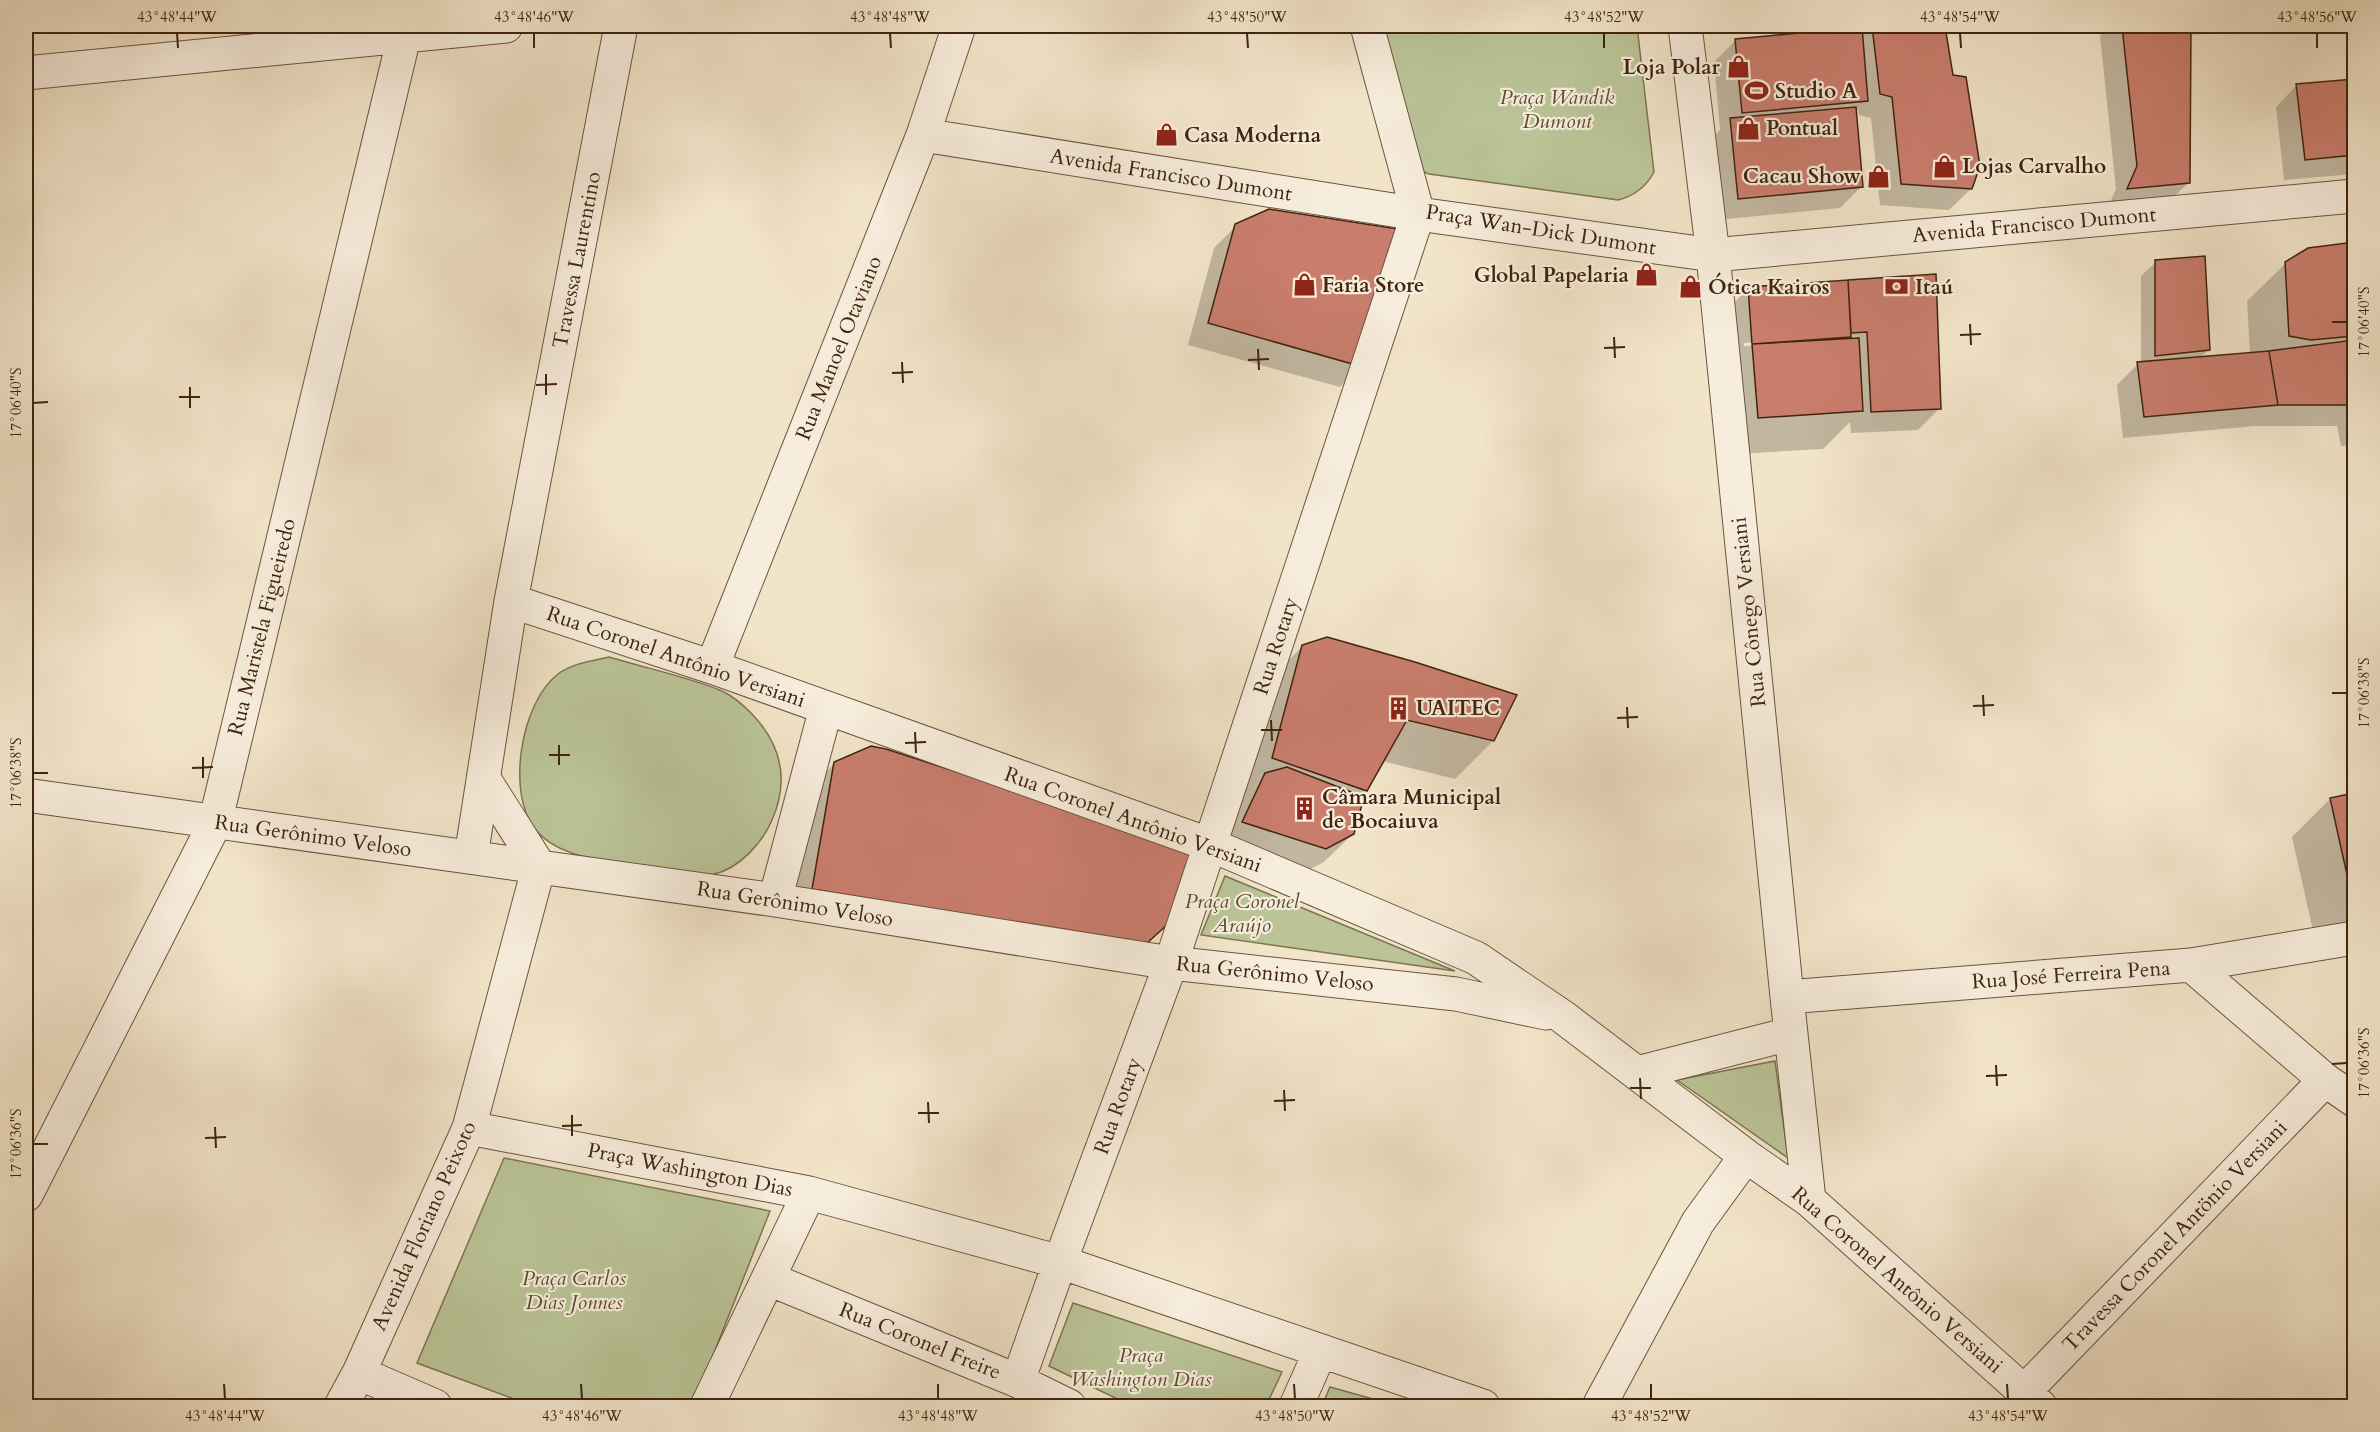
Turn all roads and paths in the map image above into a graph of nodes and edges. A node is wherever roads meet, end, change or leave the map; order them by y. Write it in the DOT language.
graph roads {
  1 [pos="507,26"];
  2 [pos="621,26"];
  3 [pos="959,26"];
  4 [pos="1367,26"];
  5 [pos="1685,26"];
  6 [pos="405,31"];
  7 [pos="26,73"];
  8 [pos="923,135"];
  9 [pos="2355,196"];
  10 [pos="1418,214"];
  11 [pos="1713,255"];
  12 [pos="512,602"];
  13 [pos="712,667"];
  14 [pos="826,708"];
  15 [pos="484,779"];
  16 [pos="26,795"];
  17 [pos="215,823"];
  18 [pos="1211,845"];
  19 [pos="471,857"];
  20 [pos="539,866"];
  21 [pos="776,900"];
  22 [pos="2355,938"];
  23 [pos="1476,958"];
  24 [pos="1171,963"];
  25 [pos="2191,965"];
  26 [pos="1456,994"];
  27 [pos="1787,997"];
  28 [pos="1563,1017"];
  29 [pos="1790,1034"];
  30 [pos="1637,1073"];
  31 [pos="2325,1080"];
  32 [pos="2355,1100"];
  33 [pos="469,1128"];
  34 [pos="1746,1156"];
  35 [pos="809,1193"];
  36 [pos="26,1195"];
  37 [pos="1809,1200"];
  38 [pos="1060,1262"];
  39 [pos="769,1279"];
  40 [pos="1320,1352"];
  41 [pos="359,1373"];
  42 [pos="1018,1382"];
  43 [pos="2032,1400"];
  44 [pos="341,1407"];
  45 [pos="435,1407"];
  46 [pos="707,1407"];
  47 [pos="1069,1407"];
  48 [pos="1296,1407"];
  49 [pos="1484,1407"];
  50 [pos="1599,1407"];
  1 -- 6 [label="street"];
  2 -- 12 [label="street, Travessa Laurentino"];
  3 -- 8 [label="street, Rua Manoel Otaviano"];
  4 -- 10 [label="street, Praça Wan-Dick Dumont"];
  5 -- 11 [label="street, Rua Cônego Versiani"];
  6 -- 7 [label="street"];
  6 -- 17 [label="street, Rua Maristela Figueiredo"];
  8 -- 10 [label="street, Avenida Francisco Dumont"];
  8 -- 13 [label="street, Rua Manoel Otaviano"];
  9 -- 11 [label="street, Avenida Francisco Dumont"];
  10 -- 11 [label="street, Praça Wan-Dick Dumont"];
  10 -- 18 [label="street, Rua Rotary"];
  11 -- 27 [label="street, Rua Cônego Versiani"];
  12 -- 13 [label="street, Rua Coronel Antônio Versiani"];
  12 -- 15 [label="street, Travessa Laurentino"];
  13 -- 14 [label="street, Rua Coronel Antônio Versiani"];
  14 -- 18 [label="street, Rua Coronel Antônio Versiani"];
  14 -- 21 [label="street"];
  15 -- 19 [label="street, Travessa Laurentino"];
  15 -- 20 [label="street"];
  16 -- 17 [label="street, Rua Gerônimo Veloso"];
  17 -- 19 [label="street, Rua Gerônimo Veloso"];
  17 -- 36 [label="street, Rua Maristela Figueiredo"];
  18 -- 23 [label="street, Rua Coronel Antônio Versiani"];
  18 -- 24 [label="street, Rua Rotary"];
  19 -- 20 [label="street, Rua Gerônimo Veloso"];
  20 -- 21 [label="street, Rua Gerônimo Veloso"];
  20 -- 33 [label="street, Avenida Floriano Peixoto"];
  21 -- 24 [label="street, Rua Gerônimo Veloso"];
  22 -- 25 [label="street, Rua José Ferreira Pena"];
  23 -- 26 [label="street"];
  23 -- 28 [label="street, Rua Coronel Antônio Versiani"];
  24 -- 26 [label="street, Rua Gerônimo Veloso"];
  24 -- 38 [label="street, Rua Rotary"];
  25 -- 27 [label="street, Rua José Ferreira Pena"];
  25 -- 31 [label="street"];
  26 -- 28 [label="street, Rua Gerônimo Veloso"];
  27 -- 29 [label="street, Rua Cônego Versiani"];
  28 -- 30 [label="street, Rua Coronel Antônio Versiani"];
  29 -- 30 [label="street"];
  29 -- 37 [label="street, Rua Cônego Versiani"];
  30 -- 34 [label="street, Rua Coronel Antônio Versiani"];
  31 -- 32 [label="street"];
  31 -- 43 [label="street, Travessa Coronel Antönio Versiani"];
  33 -- 35 [label="street, Praça Washington Dias"];
  33 -- 41 [label="street, Avenida Floriano Peixoto"];
  34 -- 37 [label="street, Rua Coronel Antônio Versiani"];
  34 -- 50 [label="street"];
  35 -- 38 [label="street, Praça Washington Dias"];
  35 -- 39 [label="street"];
  37 -- 43 [label="street, Rua Coronel Antônio Versiani"];
  38 -- 40 [label="street, Praça Washington Dias"];
  38 -- 42 [label="street, Rua Rotary"];
  39 -- 42 [label="street, Rua Coronel Freire"];
  39 -- 46 [label="street"];
  40 -- 48 [label="street"];
  40 -- 49 [label="street, Praça Washington Dias"];
  41 -- 44 [label="street, Avenida Floriano Peixoto"];
  41 -- 45 [label="street"];
  42 -- 47 [label="street, Rua Coronel Freire"];
}
